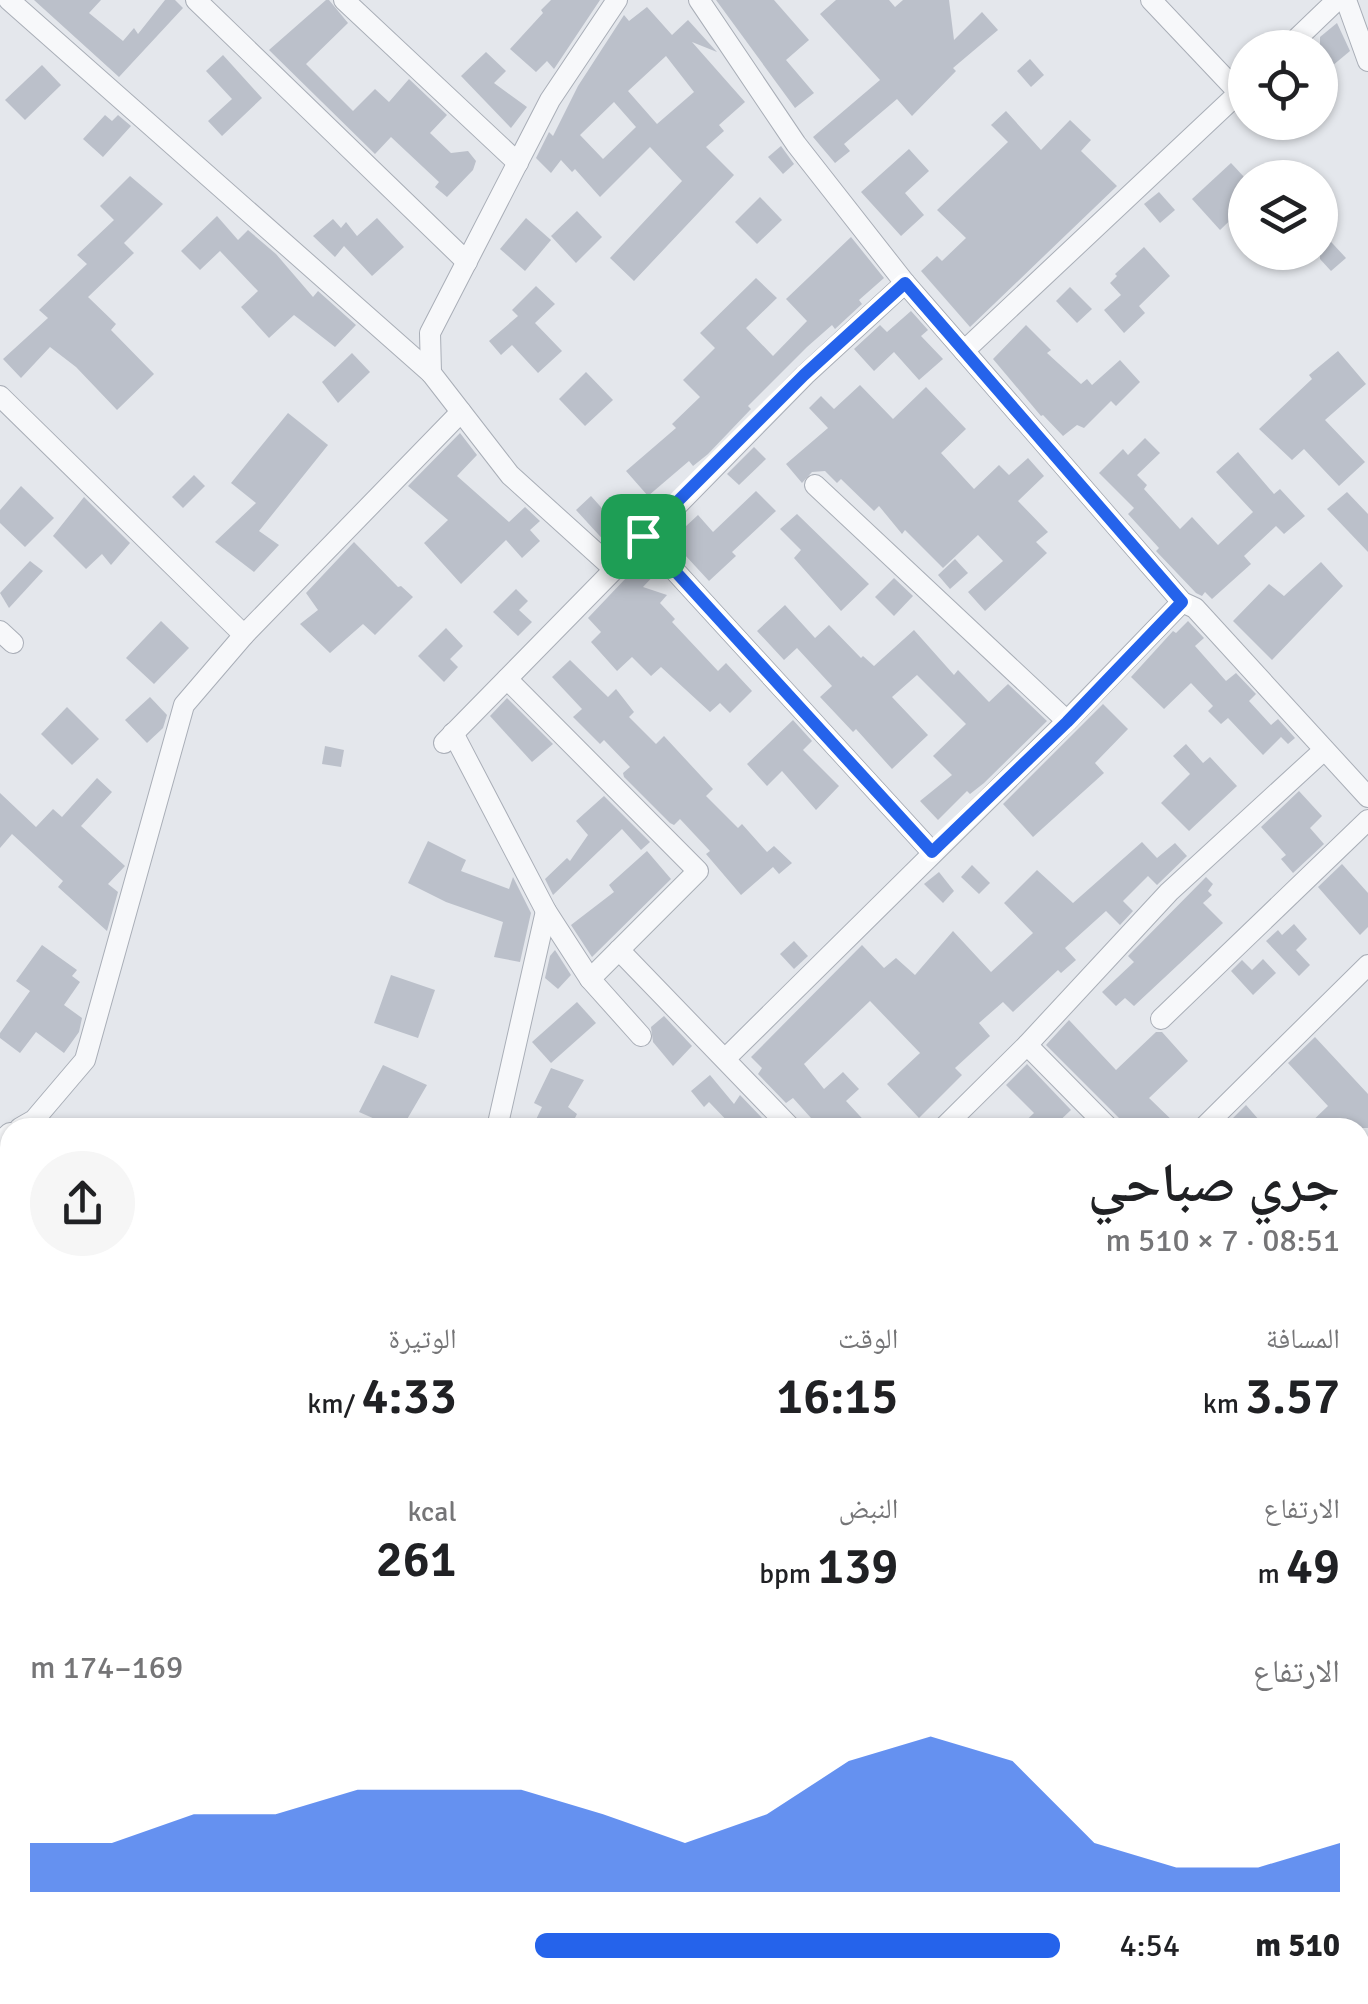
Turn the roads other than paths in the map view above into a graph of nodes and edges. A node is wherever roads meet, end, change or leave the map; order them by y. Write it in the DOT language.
graph roads {
  1 [pos="9,0"];
  2 [pos="196,0"];
  3 [pos="344,0"];
  4 [pos="617,0"];
  5 [pos="699,0"];
  6 [pos="1152,0"];
  7 [pos="1338,0"];
  8 [pos="1346,0"];
  9 [pos="1306,30"];
  10 [pos="1368,61"];
  11 [pos="1228,76"];
  12 [pos="1228,103"];
  13 [pos="518,163"];
  14 [pos="466,262"];
  15 [pos="905,283"];
  16 [pos="964,351"];
  17 [pos="431,373"];
  18 [pos="0,396"];
  19 [pos="461,412"];
  20 [pos="815,485"];
  21 [pos="643,536"];
  22 [pos="614,569"];
  23 [pos="1182,602"];
  24 [pos="244,635"];
  25 [pos="507,679"];
  26 [pos="1067,722"];
  27 [pos="1324,750"];
  28 [pos="1368,797"];
  29 [pos="1368,820"];
  30 [pos="932,852"];
  31 [pos="546,911"];
  32 [pos="619,950"];
  33 [pos="1368,965"];
  34 [pos="590,979"];
  35 [pos="1161,1020"];
  36 [pos="641,1036"];
  37 [pos="1027,1045"];
  38 [pos="725,1059"];
  39 [pos="28,1118"];
  40 [pos="499,1118"];
  41 [pos="781,1118"];
  42 [pos="953,1118"];
  43 [pos="1100,1118"];
  44 [pos="1213,1118"];
  1 -- 17 [label="street"];
  2 -- 14 [label="street"];
  3 -- 13 [label="street"];
  4 -- 13 [label="street"];
  5 -- 15 [label="street"];
  6 -- 11 [label="street"];
  7 -- 9 [label="street"];
  8 -- 10 [label="street"];
  12 -- 16 [label="street"];
  13 -- 14 [label="street"];
  14 -- 17 [label="street"];
  15 -- 16 [label="street"];
  15 -- 21 [label="street"];
  16 -- 23 [label="street"];
  17 -- 19 [label="street"];
  18 -- 24 [label="street"];
  19 -- 22 [label="street"];
  19 -- 24 [label="street"];
  20 -- 26 [label="street"];
  21 -- 22 [label="street"];
  21 -- 30 [label="street"];
  22 -- 25 [label="street"];
  23 -- 26 [label="street"];
  23 -- 27 [label="street"];
  24 -- 39 [label="street"];
  25 -- 31 [label="street"];
  25 -- 32 [label="street"];
  26 -- 30 [label="street"];
  27 -- 28 [label="street"];
  27 -- 37 [label="street"];
  29 -- 35 [label="street"];
  30 -- 38 [label="street"];
  31 -- 34 [label="street"];
  31 -- 40 [label="street"];
  32 -- 34 [label="street"];
  32 -- 38 [label="street"];
  33 -- 44 [label="street"];
  34 -- 36 [label="street"];
  37 -- 42 [label="street"];
  37 -- 43 [label="street"];
  38 -- 41 [label="street"];
}
